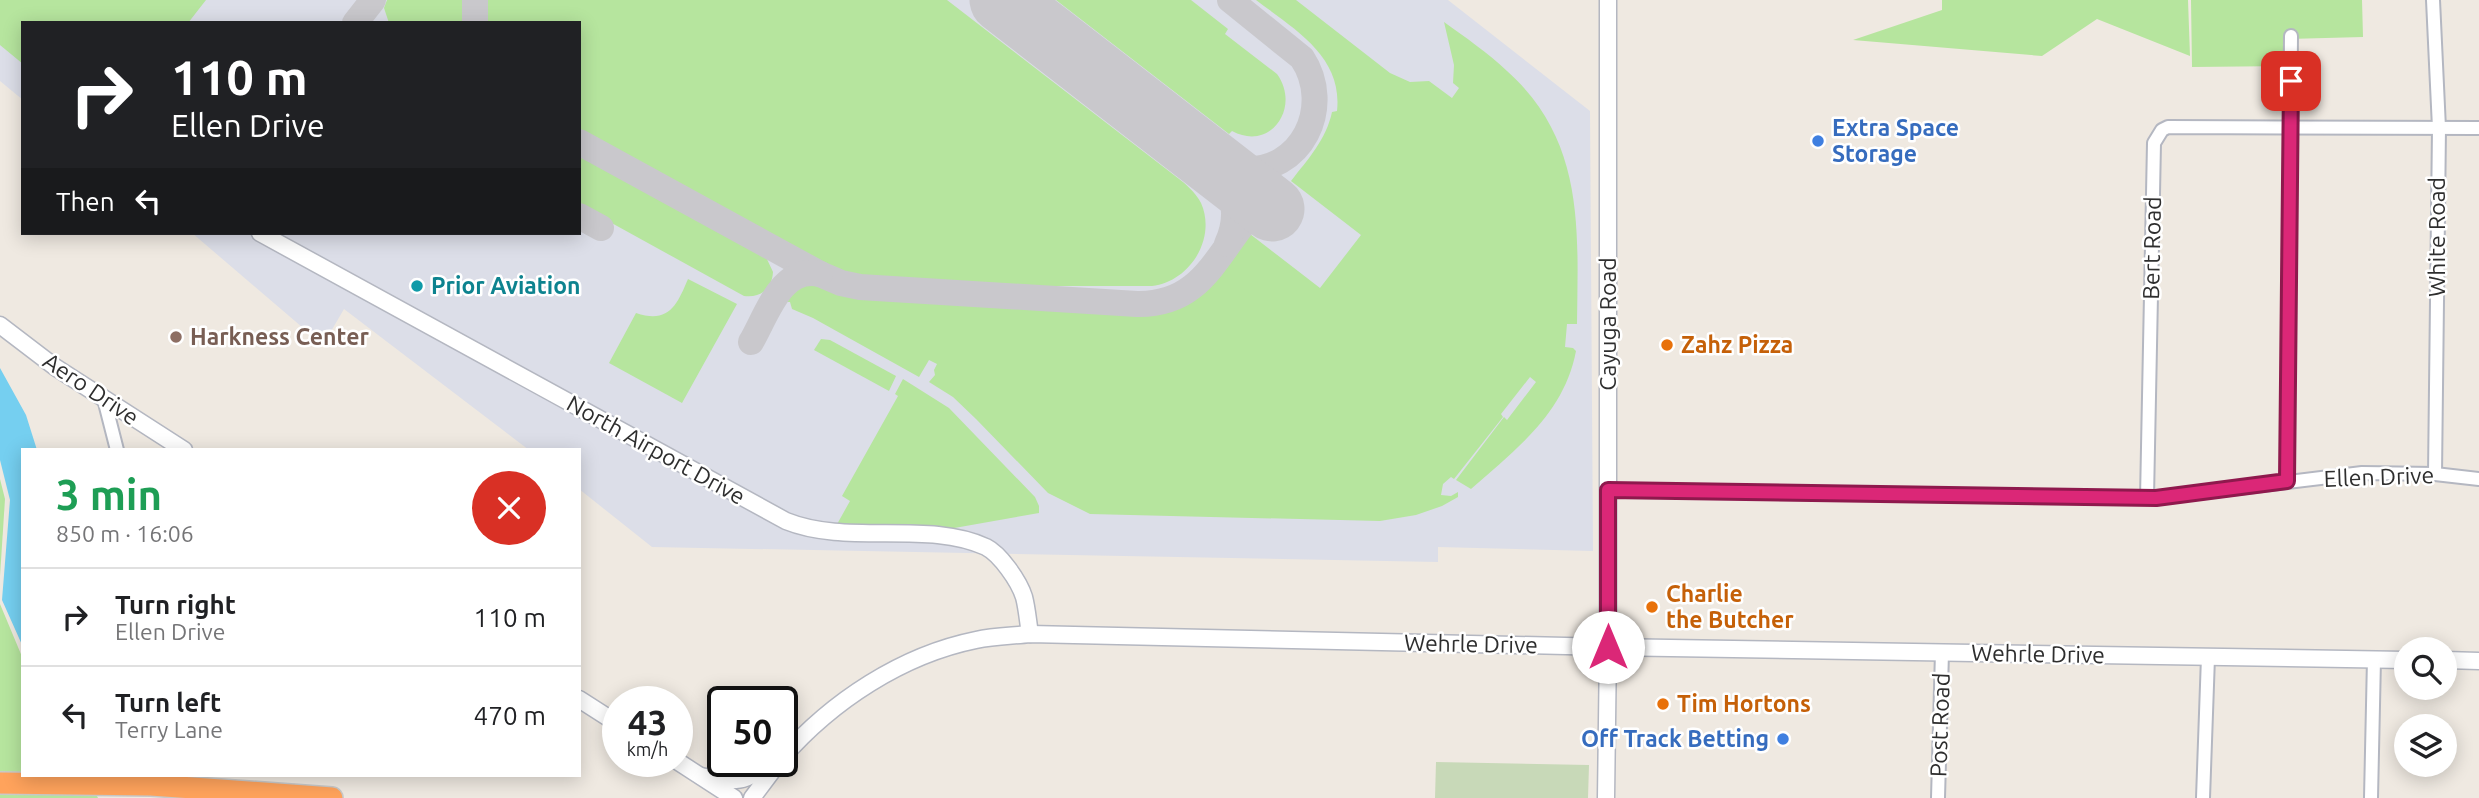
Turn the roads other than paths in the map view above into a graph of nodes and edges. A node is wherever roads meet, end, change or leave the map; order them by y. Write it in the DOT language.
graph roads {
  1 [pos="1608,0"];
  2 [pos="2432,0"];
  3 [pos="2291,36"];
  4 [pos="2291,127"];
  5 [pos="2439,128"];
  6 [pos="2479,128"];
  7 [pos="264,235"];
  8 [pos="0,325"];
  9 [pos="104,399"];
  10 [pos="116,448"];
  11 [pos="181,448"];
  12 [pos="2435,474"];
  13 [pos="2479,479"];
  14 [pos="2287,481"];
  15 [pos="1608,490"];
  16 [pos="2147,498"];
  17 [pos="1030,634"];
  18 [pos="1608,647"];
  19 [pos="1942,652"];
  20 [pos="2208,657"];
  21 [pos="2374,659"];
  22 [pos="2394,660"];
  23 [pos="2457,660"];
  24 [pos="2479,661"];
  25 [pos="581,700"];
  26 [pos="602,714"];
  27 [pos="798,742"];
  28 [pos="693,771"];
  29 [pos="701,776"];
  30 [pos="707,777"];
  31 [pos="708,777"];
  32 [pos="753,777"];
  33 [pos="768,777"];
  34 [pos="0,783"];
  35 [pos="332,798"];
  36 [pos="734,798"];
  37 [pos="752,798"];
  38 [pos="1605,798"];
  39 [pos="1938,798"];
  40 [pos="2203,798"];
  41 [pos="2371,798"];
  1 -- 15 [label="street, Cayuga Road"];
  2 -- 5 [label="street, White Road"];
  3 -- 4 [label="street"];
  4 -- 5 [label="street"];
  4 -- 14 [label="street"];
  4 -- 16 [label="street, Bert Road"];
  5 -- 6 [label="street"];
  5 -- 12 [label="street, White Road"];
  7 -- 17 [label="street, North Airport Drive"];
  8 -- 9 [label="street, Aero Drive"];
  9 -- 10 [label="street"];
  9 -- 11 [label="street, Aero Drive"];
  12 -- 13 [label="street, Ellen Drive"];
  12 -- 14 [label="street, Ellen Drive"];
  14 -- 16 [label="street, Ellen Drive"];
  15 -- 16 [label="street, Ellen Drive"];
  15 -- 18 [label="street, Cayuga Road"];
  17 -- 18 [label="street, Wehrle Drive"];
  17 -- 27 [label="street, Wehrle Drive"];
  18 -- 19 [label="street, Wehrle Drive"];
  18 -- 38 [label="street, Cayuga Road"];
  19 -- 20 [label="street, Wehrle Drive"];
  19 -- 39 [label="street, Post Road"];
  20 -- 21 [label="street, Wehrle Drive"];
  20 -- 40 [label="street"];
  21 -- 22 [label="street, Wehrle Drive"];
  21 -- 41 [label="street"];
  23 -- 24 [label="street"];
  25 -- 26 [label="street"];
  28 -- 29 [label="street"];
  29 -- 30 [label="street"];
  29 -- 36 [label="street"];
  31 -- 32 [label="street"];
  33 -- 37 [label="street, Wehrle Drive"];
  34 -- 35 [label="highway"];
}
